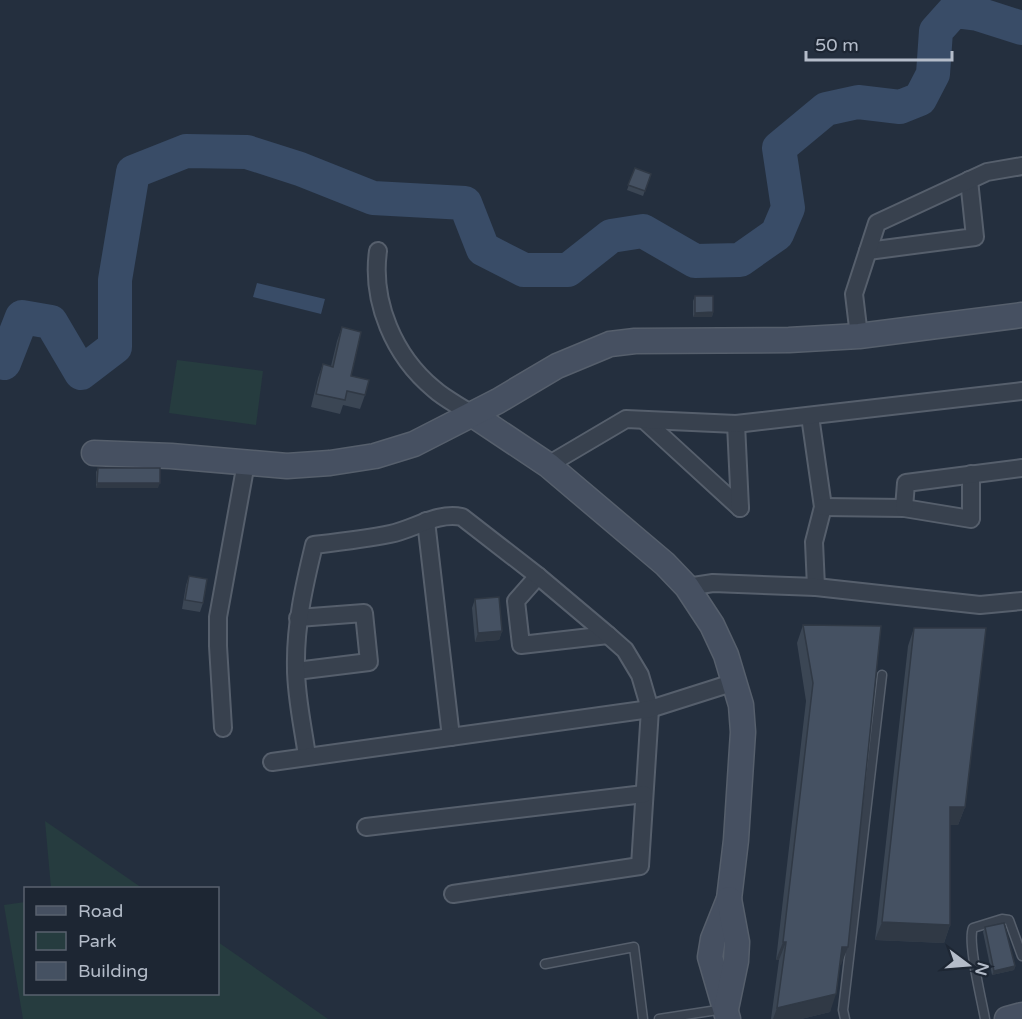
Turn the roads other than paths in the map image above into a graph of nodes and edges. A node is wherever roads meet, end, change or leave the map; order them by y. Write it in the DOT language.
graph roads {
  1 [pos="1022,166"];
  2 [pos="969,180"];
  3 [pos="378,251"];
  4 [pos="868,251"];
  5 [pos="1022,315"];
  6 [pos="859,336"];
  7 [pos="1022,391"];
  8 [pos="473,415"];
  9 [pos="810,416"];
  10 [pos="644,420"];
  11 [pos="736,424"];
  12 [pos="94,453"];
  13 [pos="246,463"];
  14 [pos="548,465"];
  15 [pos="1022,468"];
  16 [pos="971,474"];
  17 [pos="823,507"];
  18 [pos="904,508"];
  19 [pos="426,521"];
  20 [pos="538,576"];
  21 [pos="687,587"];
  22 [pos="816,587"];
  23 [pos="1022,601"];
  24 [pos="298,618"];
  25 [pos="608,635"];
  26 [pos="296,671"];
  27 [pos="882,675"];
  28 [pos="735,682"];
  29 [pos="650,709"];
  30 [pos="223,728"];
  31 [pos="451,737"];
  32 [pos="307,756"];
  33 [pos="272,762"];
  34 [pos="644,794"];
  35 [pos="366,827"];
  36 [pos="453,894"];
  37 [pos="1022,956"];
  38 [pos="545,964"];
  39 [pos="727,1014"];
  40 [pos="1022,1015"];
  41 [pos="643,1019"];
  42 [pos="659,1019"];
  43 [pos="845,1019"];
  44 [pos="985,1019"];
  45 [pos="1007,1019"];
  1 -- 2 [label="street"];
  2 -- 4 [label="street"];
  2 -- 4 [label="street"];
  3 -- 8 [label="street"];
  4 -- 6 [label="street"];
  5 -- 6 [label="street"];
  6 -- 8 [label="street"];
  7 -- 9 [label="street"];
  8 -- 13 [label="street"];
  8 -- 14 [label="street"];
  9 -- 11 [label="street"];
  9 -- 17 [label="street"];
  10 -- 11 [label="street"];
  10 -- 11 [label="street"];
  10 -- 14 [label="street"];
  12 -- 13 [label="street"];
  13 -- 30 [label="street"];
  14 -- 21 [label="street"];
  15 -- 16 [label="street"];
  16 -- 18 [label="street"];
  16 -- 18 [label="street"];
  17 -- 18 [label="street"];
  17 -- 22 [label="street"];
  19 -- 20 [label="street"];
  19 -- 24 [label="street"];
  19 -- 31 [label="street"];
  20 -- 25 [label="street"];
  20 -- 25 [label="street"];
  21 -- 22 [label="street"];
  21 -- 28 [label="street"];
  22 -- 23 [label="street"];
  24 -- 26 [label="street"];
  24 -- 26 [label="street"];
  25 -- 29 [label="street"];
  26 -- 32 [label="street"];
  27 -- 43 [label="lane"];
  28 -- 29 [label="street"];
  28 -- 39 [label="street"];
  29 -- 31 [label="street"];
  29 -- 34 [label="street"];
  31 -- 32 [label="street"];
  32 -- 33 [label="street"];
  34 -- 35 [label="street"];
  34 -- 36 [label="street"];
  37 -- 44 [label="lane"];
  38 -- 41 [label="lane"];
  39 -- 42 [label="lane"];
  40 -- 45 [label="street"];
}
